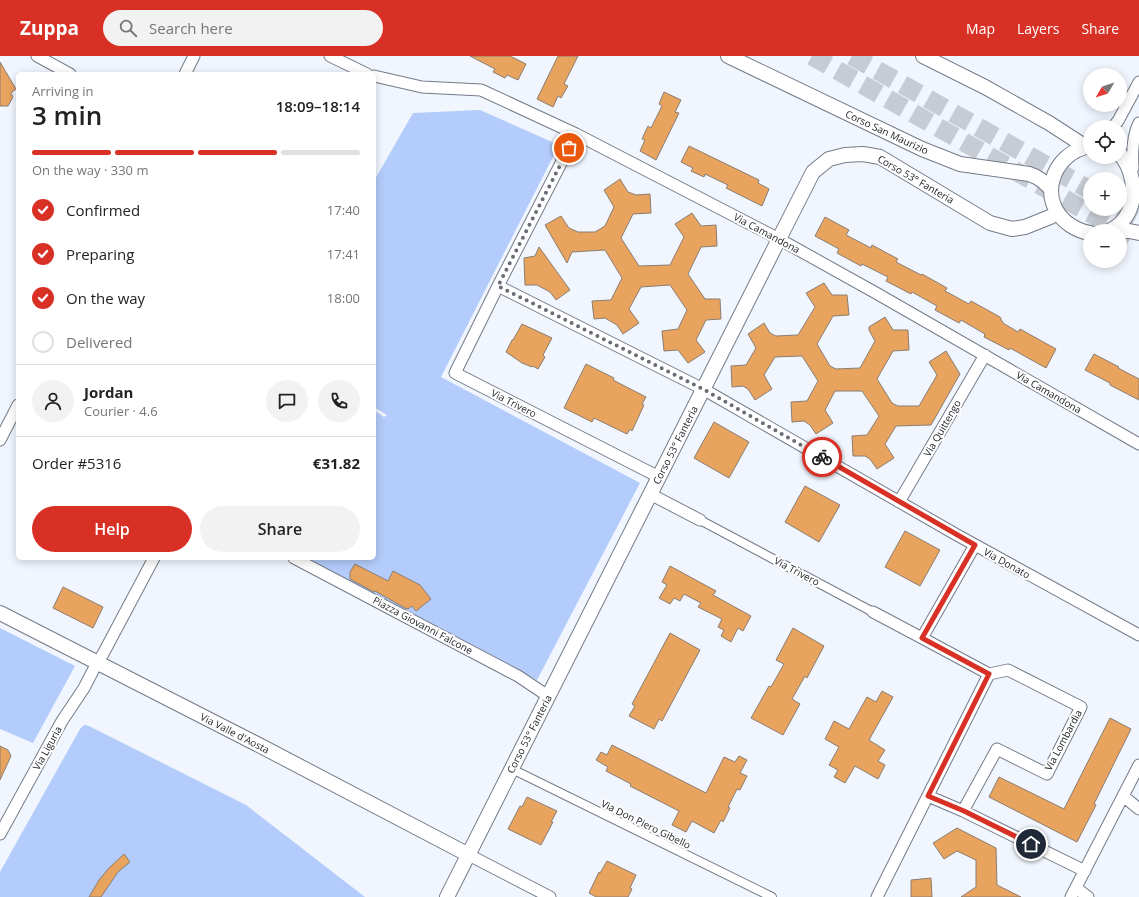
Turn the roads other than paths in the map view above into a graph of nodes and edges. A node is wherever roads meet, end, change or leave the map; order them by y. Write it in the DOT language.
graph roads {
  1 [pos="37,56"];
  2 [pos="194,56"];
  3 [pos="330,56"];
  4 [pos="728,56"];
  5 [pos="923,56"];
  6 [pos="66,72"];
  7 [pos="186,72"];
  8 [pos="363,72"];
  9 [pos="376,76"];
  10 [pos="1139,82"];
  11 [pos="1119,120"];
  12 [pos="1139,123"];
  13 [pos="576,134"];
  14 [pos="1083,143"];
  15 [pos="1083,148"];
  16 [pos="1127,160"];
  17 [pos="1133,168"];
  18 [pos="1051,189"];
  19 [pos="1139,198"];
  20 [pos="1058,213"];
  21 [pos="1122,224"];
  22 [pos="1083,231"];
  23 [pos="1127,231"];
  24 [pos="1139,233"];
  25 [pos="778,239"];
  26 [pos="498,286"];
  27 [pos="985,355"];
  28 [pos="703,389"];
  29 [pos="16,409"];
  30 [pos="0,440"];
  31 [pos="1139,444"];
  32 [pos="659,477"];
  33 [pos="650,494"];
  34 [pos="899,502"];
  35 [pos="700,520"];
  36 [pos="975,545"];
  37 [pos="153,560"];
  38 [pos="298,560"];
  39 [pos="874,612"];
  40 [pos="0,613"];
  41 [pos="1139,635"];
  42 [pos="922,638"];
  43 [pos="97,663"];
  44 [pos="989,674"];
  45 [pos="548,696"];
  46 [pos="1139,765"];
  47 [pos="512,769"];
  48 [pos="928,796"];
  49 [pos="1123,796"];
  50 [pos="1139,809"];
  51 [pos="964,811"];
  52 [pos="4,819"];
  53 [pos="0,834"];
  54 [pos="469,855"];
  55 [pos="1085,871"];
  56 [pos="1074,892"];
  57 [pos="447,897"];
  58 [pos="550,897"];
  59 [pos="772,897"];
  60 [pos="877,897"];
  61 [pos="1088,897"];
  1 -- 6 [label="street"];
  2 -- 7 [label="street"];
  3 -- 8 [label="street"];
  4 -- 18 [label="street, Corso San Maurizio"];
  5 -- 14 [label="street"];
  9 -- 13 [label="street, Via Camandona"];
  10 -- 11 [label="street"];
  12 -- 17 [label="street"];
  13 -- 25 [label="street, Via Camandona"];
  13 -- 26 [label="street"];
  15 -- 18 [label="street"];
  16 -- 17 [label="street"];
  17 -- 19 [label="street"];
  18 -- 20 [label="street"];
  19 -- 21 [label="street"];
  20 -- 22 [label="street"];
  20 -- 25 [label="street, Corso 53° Fanteria"];
  23 -- 24 [label="street"];
  25 -- 27 [label="street, Via Camandona"];
  25 -- 28 [label="street, Corso 53° Fanteria"];
  26 -- 28 [label="street, Via Donato"];
  26 -- 32 [label="street, Via Trivero"];
  27 -- 31 [label="street, Via Camandona"];
  27 -- 34 [label="street, Via Quittengo"];
  28 -- 32 [label="street, Corso 53° Fanteria"];
  28 -- 34 [label="street, Via Donato"];
  29 -- 30 [label="street"];
  32 -- 33 [label="street, Corso 53° Fanteria"];
  33 -- 35 [label="street, Via Trivero"];
  33 -- 45 [label="street, Corso 53° Fanteria"];
  34 -- 36 [label="street, Via Donato"];
  35 -- 39 [label="street, Via Trivero"];
  36 -- 41 [label="street, Via Donato"];
  36 -- 42 [label="street"];
  37 -- 43 [label="street"];
  38 -- 45 [label="street, Piazza Giovanni Falcone"];
  39 -- 42 [label="street, Via Trivero"];
  40 -- 43 [label="street, Via Valle d'Aosta"];
  42 -- 44 [label="street"];
  43 -- 52 [label="street, Via Liguria"];
  43 -- 54 [label="street, Via Valle d'Aosta"];
  44 -- 48 [label="street"];
  44 -- 51 [label="street, Via Lombardia"];
  45 -- 47 [label="street, Corso 53° Fanteria"];
  46 -- 49 [label="street"];
  47 -- 54 [label="street, Corso 53° Fanteria"];
  47 -- 59 [label="street, Via Don Piero Gibello"];
  48 -- 51 [label="street"];
  48 -- 60 [label="street"];
  49 -- 50 [label="street"];
  49 -- 55 [label="street"];
  51 -- 55 [label="street"];
  52 -- 53 [label="street, Via Liguria"];
  54 -- 57 [label="street, Corso 53° Fanteria"];
  54 -- 58 [label="street"];
  55 -- 56 [label="street"];
  56 -- 61 [label="street"];
}
